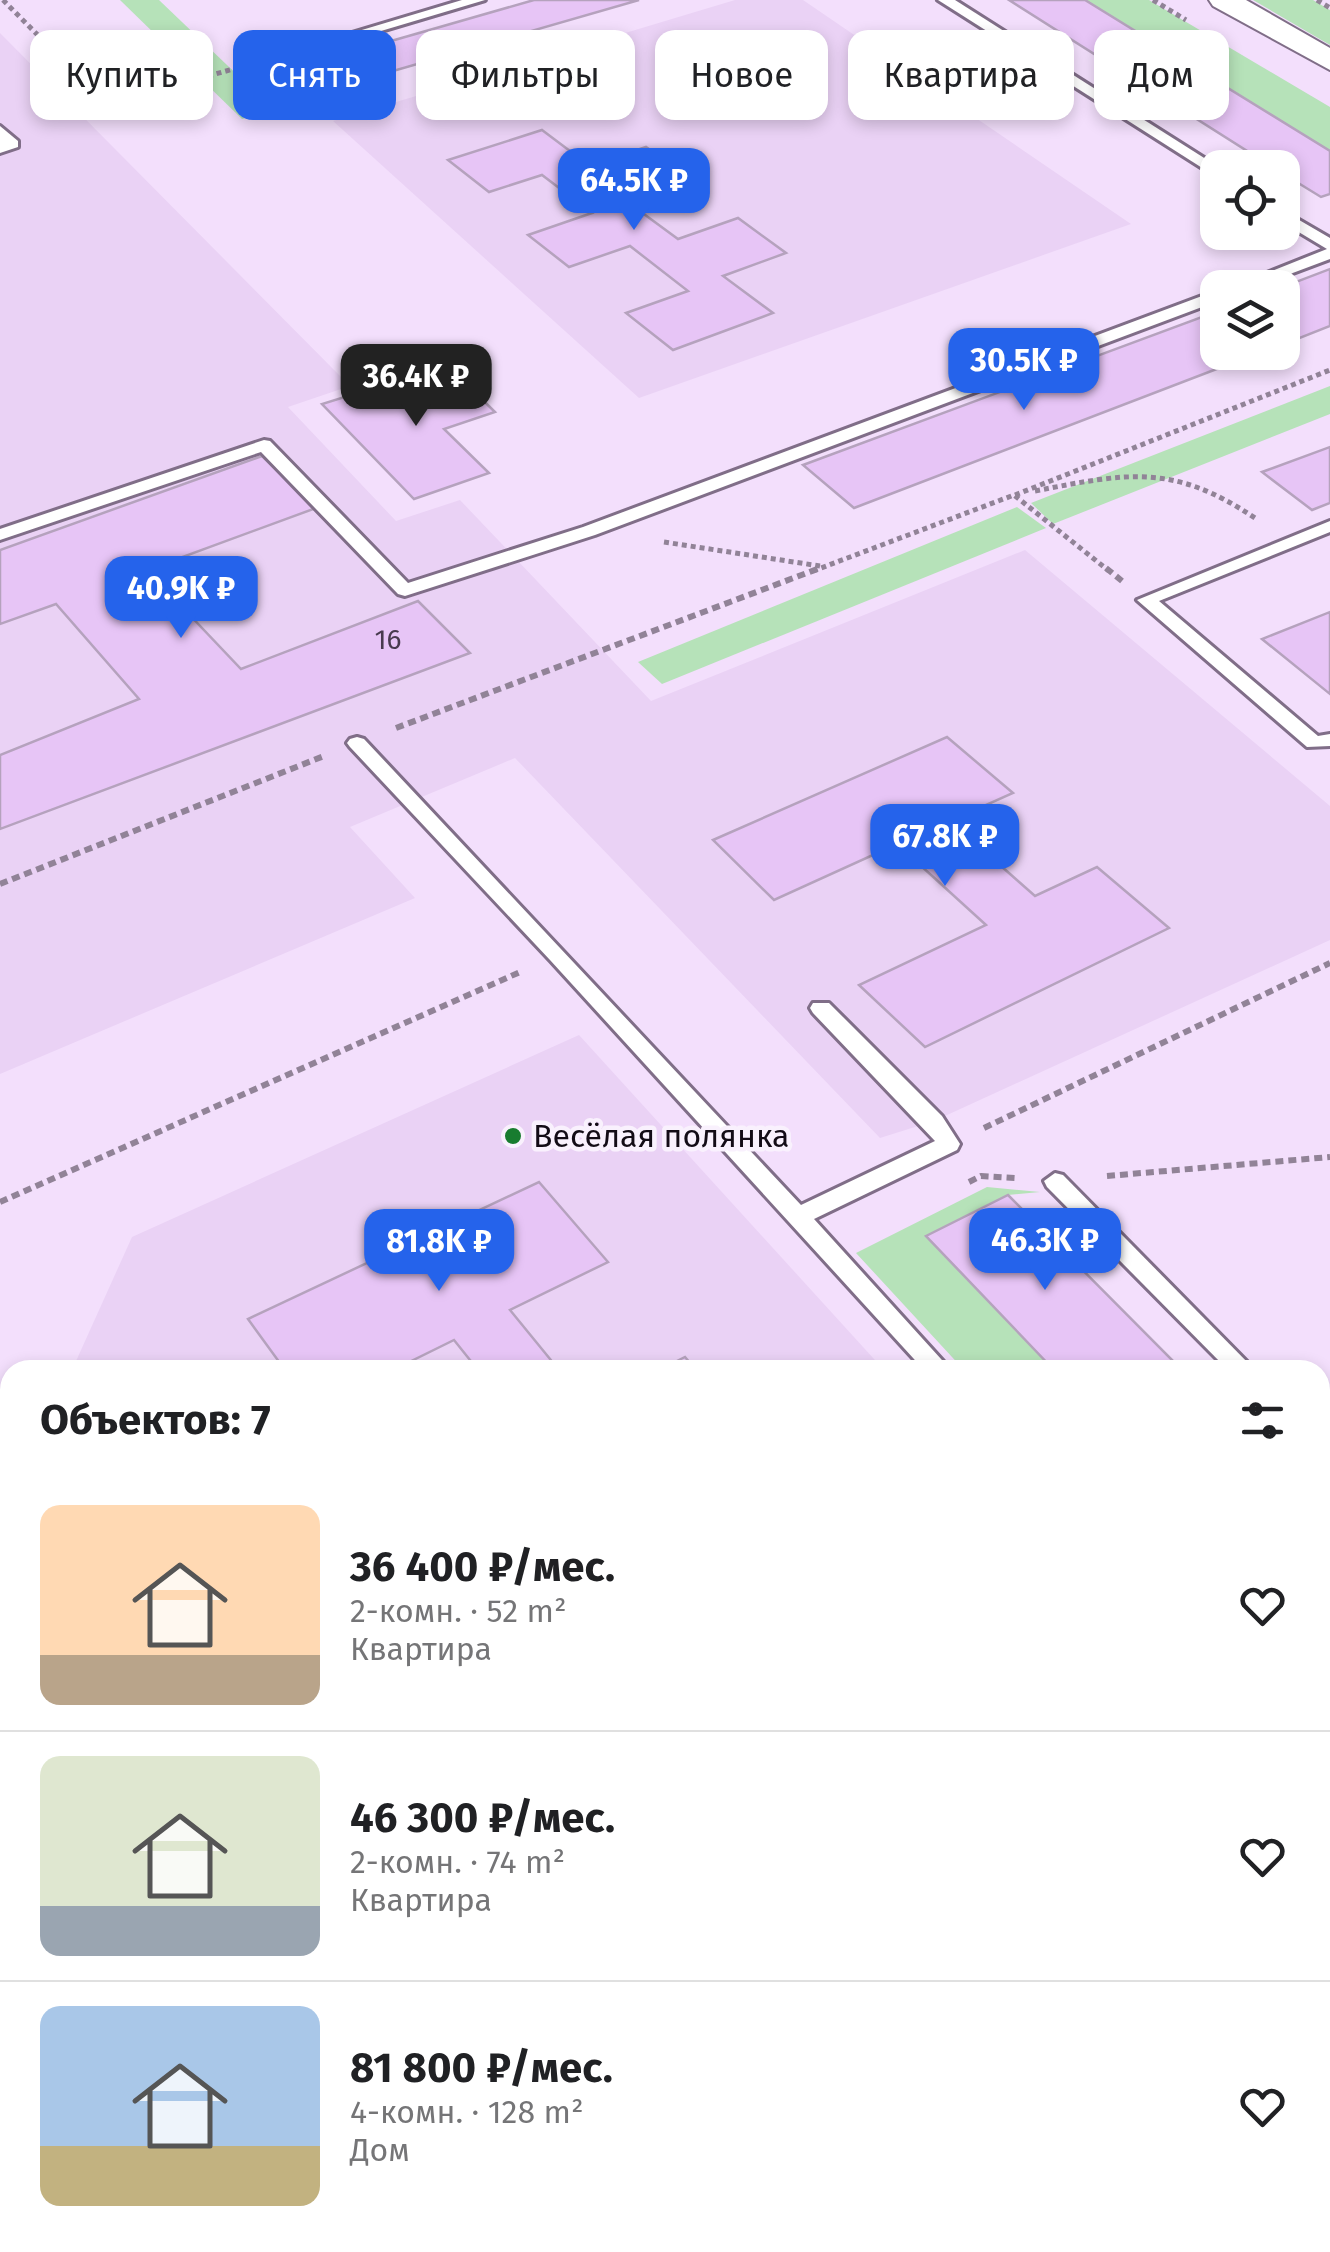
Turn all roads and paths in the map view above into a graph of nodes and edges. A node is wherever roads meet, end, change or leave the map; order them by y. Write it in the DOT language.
graph roads {
  1 [pos="3,0"];
  2 [pos="478,0"];
  3 [pos="945,0"];
  4 [pos="1317,0"];
  5 [pos="1235,2"];
  6 [pos="1330,8"];
  7 [pos="373,30"];
  8 [pos="1330,61"];
  9 [pos="233,69"];
  10 [pos="0,131"];
  11 [pos="0,148"];
  12 [pos="1200,162"];
  13 [pos="1300,226"];
  14 [pos="1330,245"];
  15 [pos="1330,253"];
  16 [pos="1285,270"];
  17 [pos="1200,302"];
  18 [pos="1330,370"];
  19 [pos="1014,496"];
  20 [pos="1330,526"];
  21 [pos="589,531"];
  22 [pos="0,534"];
  23 [pos="1288,542"];
  24 [pos="823,567"];
  25 [pos="1146,600"];
  26 [pos="1330,740"];
  27 [pos="357,744"];
  28 [pos="0,884"];
  29 [pos="558,955"];
  30 [pos="1330,963"];
  31 [pos="822,1008"];
  32 [pos="949,1144"];
  33 [pos="1330,1157"];
  34 [pos="1055,1180"];
  35 [pos="964,1184"];
  36 [pos="0,1202"];
  37 [pos="800,1216"];
  38 [pos="930,1360"];
  39 [pos="1233,1360"];
  1 -- 9 [label="path"];
  2 -- 7 [label="lane"];
  3 -- 12 [label="lane"];
  4 -- 6 [label="path"];
  5 -- 8 [label="street"];
  10 -- 11 [label="lane"];
  13 -- 14 [label="lane"];
  15 -- 16 [label="lane"];
  17 -- 21 [label="lane"];
  18 -- 19 [label="path"];
  19 -- 23 [label="path"];
  19 -- 24 [label="path"];
  19 -- 25 [label="path"];
  20 -- 23 [label="lane"];
  21 -- 22 [label="lane"];
  21 -- 24 [label="path"];
  23 -- 25 [label="lane"];
  24 -- 27 [label="path"];
  25 -- 26 [label="lane"];
  27 -- 28 [label="path"];
  27 -- 29 [label="lane"];
  29 -- 36 [label="path"];
  29 -- 37 [label="lane"];
  30 -- 32 [label="path"];
  31 -- 32 [label="lane"];
  32 -- 37 [label="lane"];
  33 -- 34 [label="path"];
  34 -- 35 [label="path"];
  34 -- 39 [label="lane"];
  37 -- 38 [label="lane"];
}
